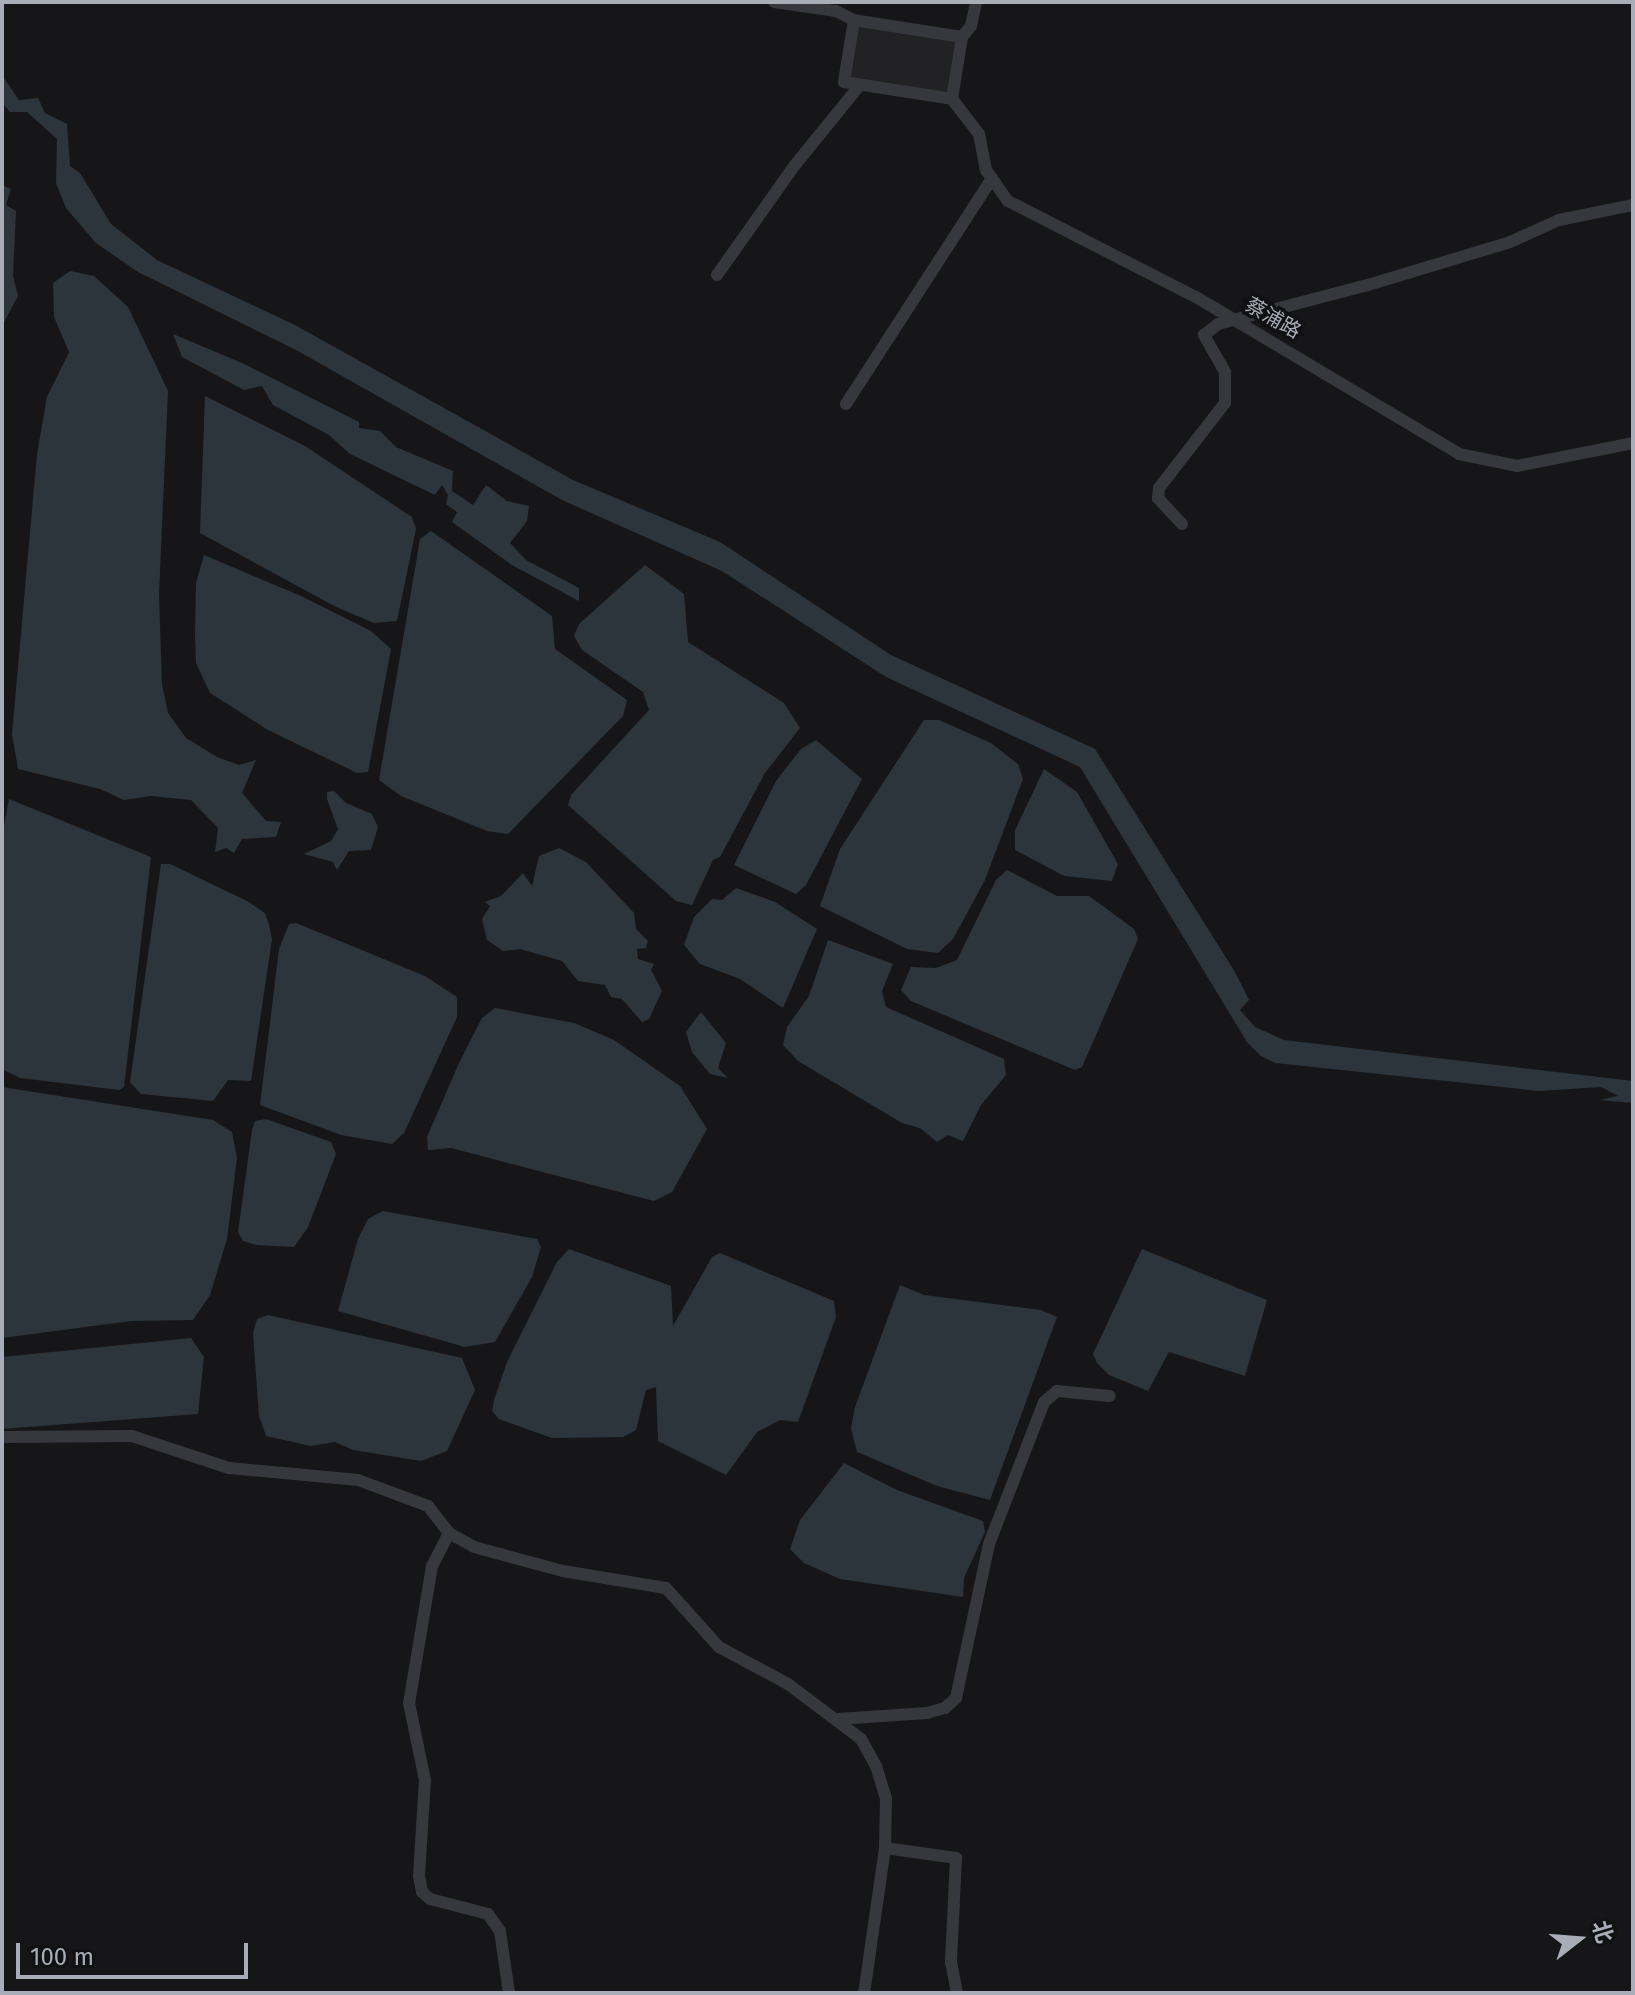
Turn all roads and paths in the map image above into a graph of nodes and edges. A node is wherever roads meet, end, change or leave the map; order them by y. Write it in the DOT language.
graph roads {
  1 [pos="774,2"];
  2 [pos="976,2"];
  3 [pos="848,12"];
  4 [pos="962,37"];
  5 [pos="860,85"];
  6 [pos="952,99"];
  7 [pos="992,178"];
  8 [pos="1633,205"];
  9 [pos="717,275"];
  10 [pos="1237,320"];
  11 [pos="846,404"];
  12 [pos="1633,443"];
  13 [pos="1182,524"];
  14 [pos="1110,1396"];
  15 [pos="2,1437"];
  16 [pos="449,1533"];
  17 [pos="838,1719"];
  18 [pos="885,1848"];
  19 [pos="509,1993"];
  20 [pos="864,1993"];
  21 [pos="957,1993"];
  1 -- 3 [label="street"];
  2 -- 4 [label="street"];
  3 -- 4 [label="street"];
  3 -- 5 [label="street"];
  4 -- 6 [label="street"];
  5 -- 6 [label="street"];
  5 -- 9 [label="street"];
  6 -- 7 [label="street, 蔡浦路"];
  7 -- 10 [label="street, 蔡浦路"];
  7 -- 11 [label="street"];
  8 -- 10 [label="street"];
  10 -- 12 [label="street, 蔡浦路"];
  10 -- 13 [label="street"];
  14 -- 17 [label="street"];
  15 -- 16 [label="street"];
  16 -- 17 [label="street"];
  16 -- 19 [label="street"];
  17 -- 18 [label="street"];
  18 -- 20 [label="street"];
  18 -- 21 [label="street"];
}
